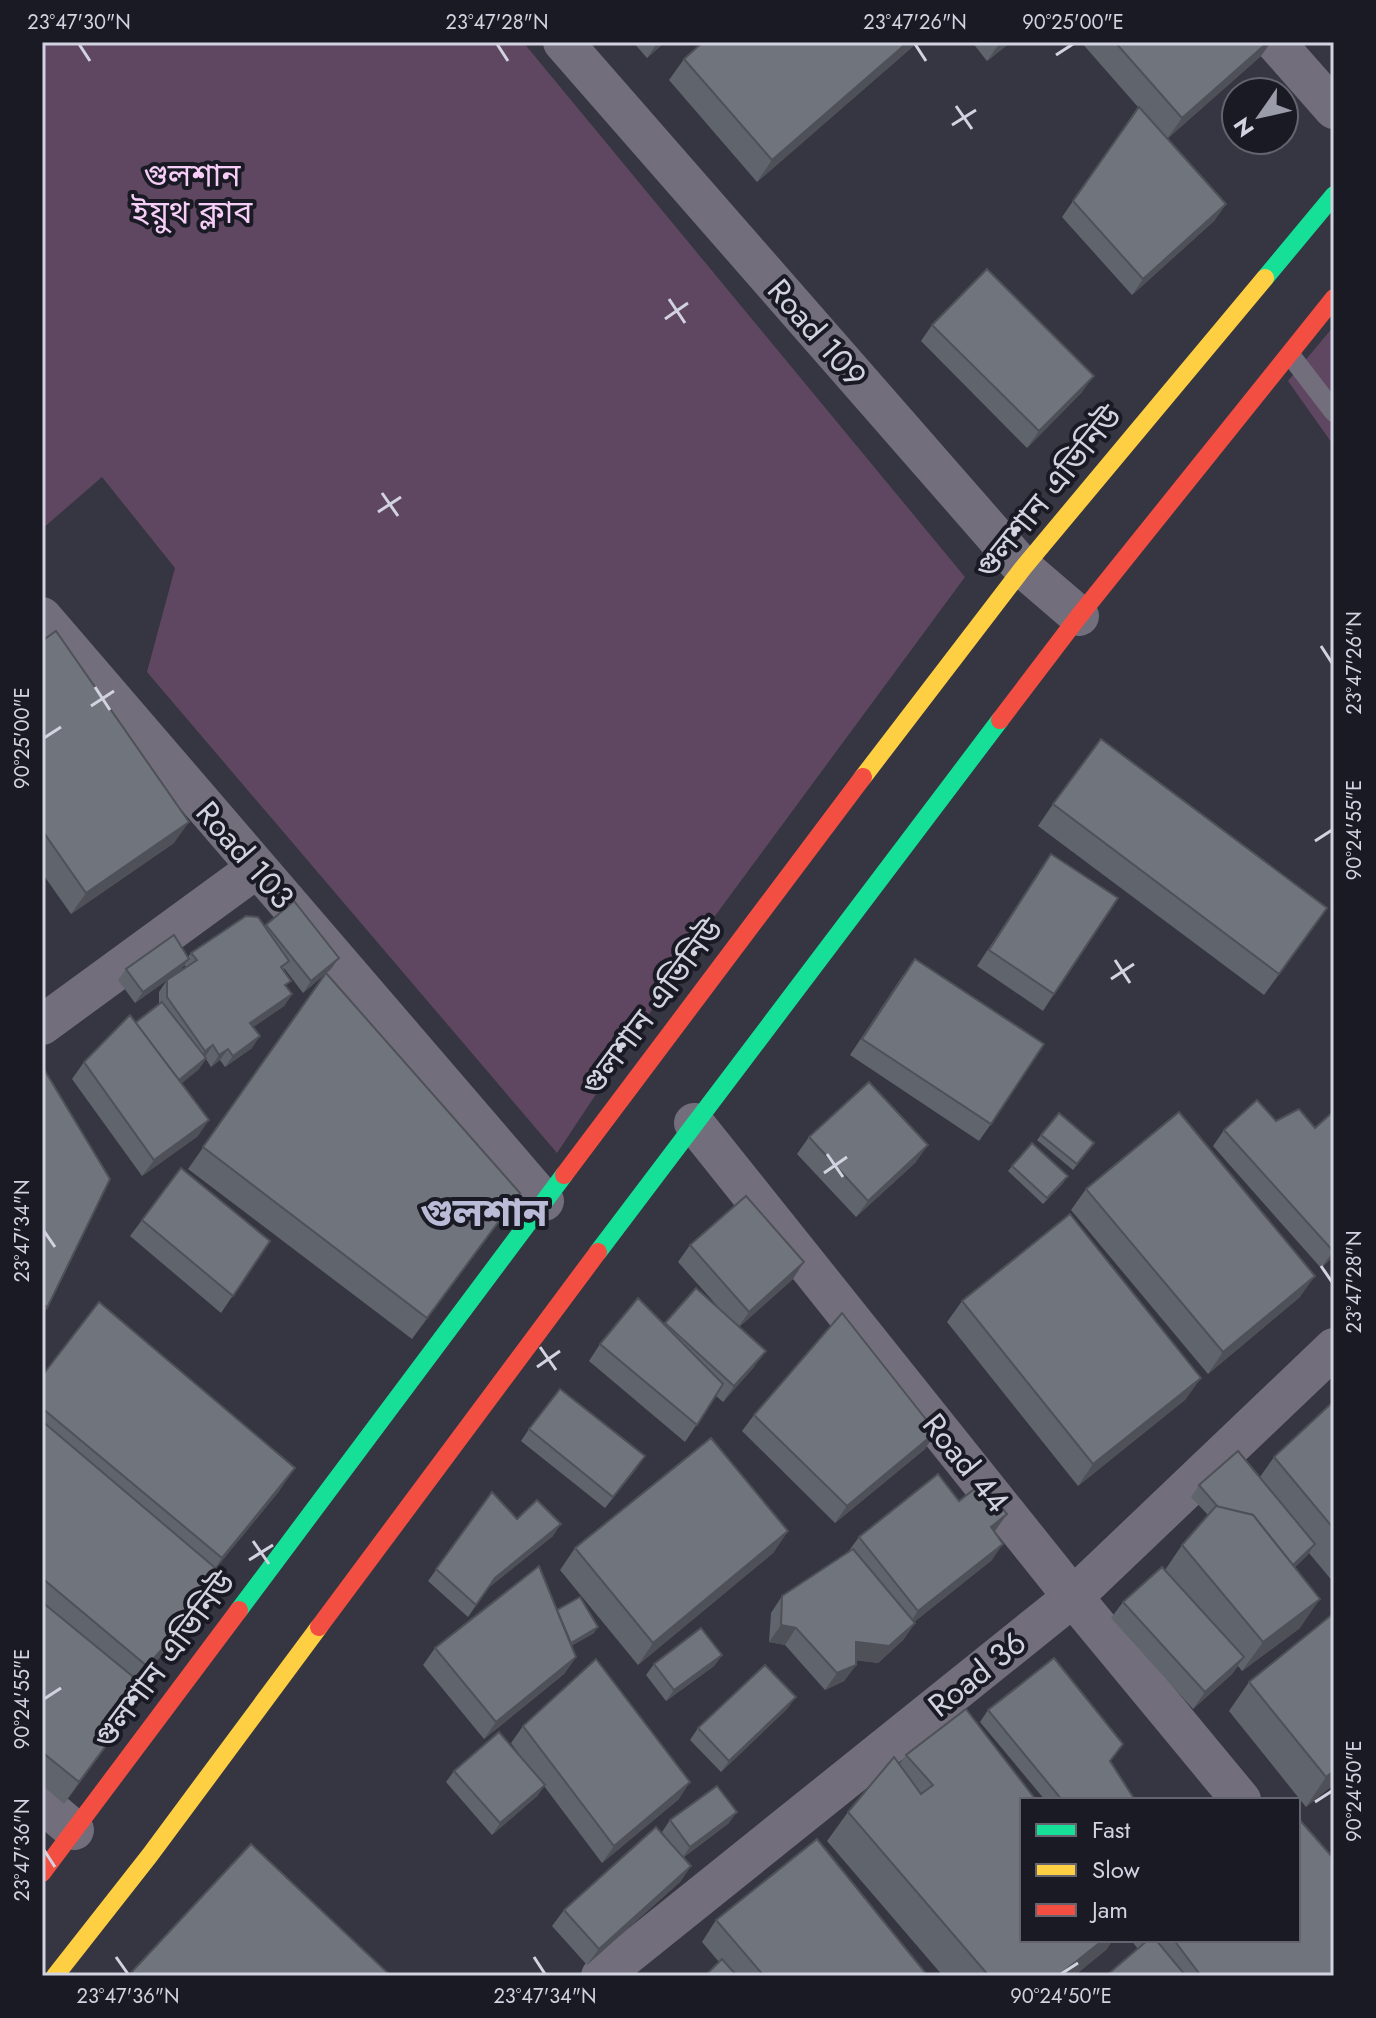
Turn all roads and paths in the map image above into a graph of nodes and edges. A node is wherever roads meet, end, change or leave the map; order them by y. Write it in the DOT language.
graph roads {
  1 [pos="563,42"];
  2 [pos="1275,42"];
  3 [pos="1334,109"];
  4 [pos="1334,195"];
  5 [pos="1334,298"];
  6 [pos="1291,356"];
  7 [pos="1334,412"];
  8 [pos="1023,568"];
  9 [pos="1079,616"];
  10 [pos="42,617"];
  11 [pos="257,868"];
  12 [pos="42,1025"];
  13 [pos="694,1123"];
  14 [pos="544,1201"];
  15 [pos="1334,1348"];
  16 [pos="1073,1597"];
  17 [pos="1239,1798"];
  18 [pos="42,1803"];
  19 [pos="74,1830"];
  20 [pos="42,1873"];
  21 [pos="55,1976"];
  22 [pos="601,1976"];
  1 -- 8 [label="street, Road 109"];
  2 -- 3 [label="street"];
  4 -- 8 [label="main road, গুলশান এভিনিউ"];
  5 -- 6 [label="main road"];
  6 -- 7 [label="lane"];
  6 -- 9 [label="main road"];
  8 -- 9 [label="street, Road 109"];
  8 -- 14 [label="main road, গুলশান এভিনিউ"];
  9 -- 13 [label="main road"];
  10 -- 11 [label="street, Road 103"];
  11 -- 12 [label="street"];
  11 -- 14 [label="street, Road 103"];
  13 -- 16 [label="street, Road 44"];
  13 -- 21 [label="main road"];
  14 -- 19 [label="main road, গুলশান এভিনিউ"];
  15 -- 16 [label="street, Road 36"];
  16 -- 17 [label="street, Road 44"];
  16 -- 22 [label="street, Road 36"];
  18 -- 19 [label="street"];
  19 -- 20 [label="main road, গুলশান এভিনিউ"];
}
